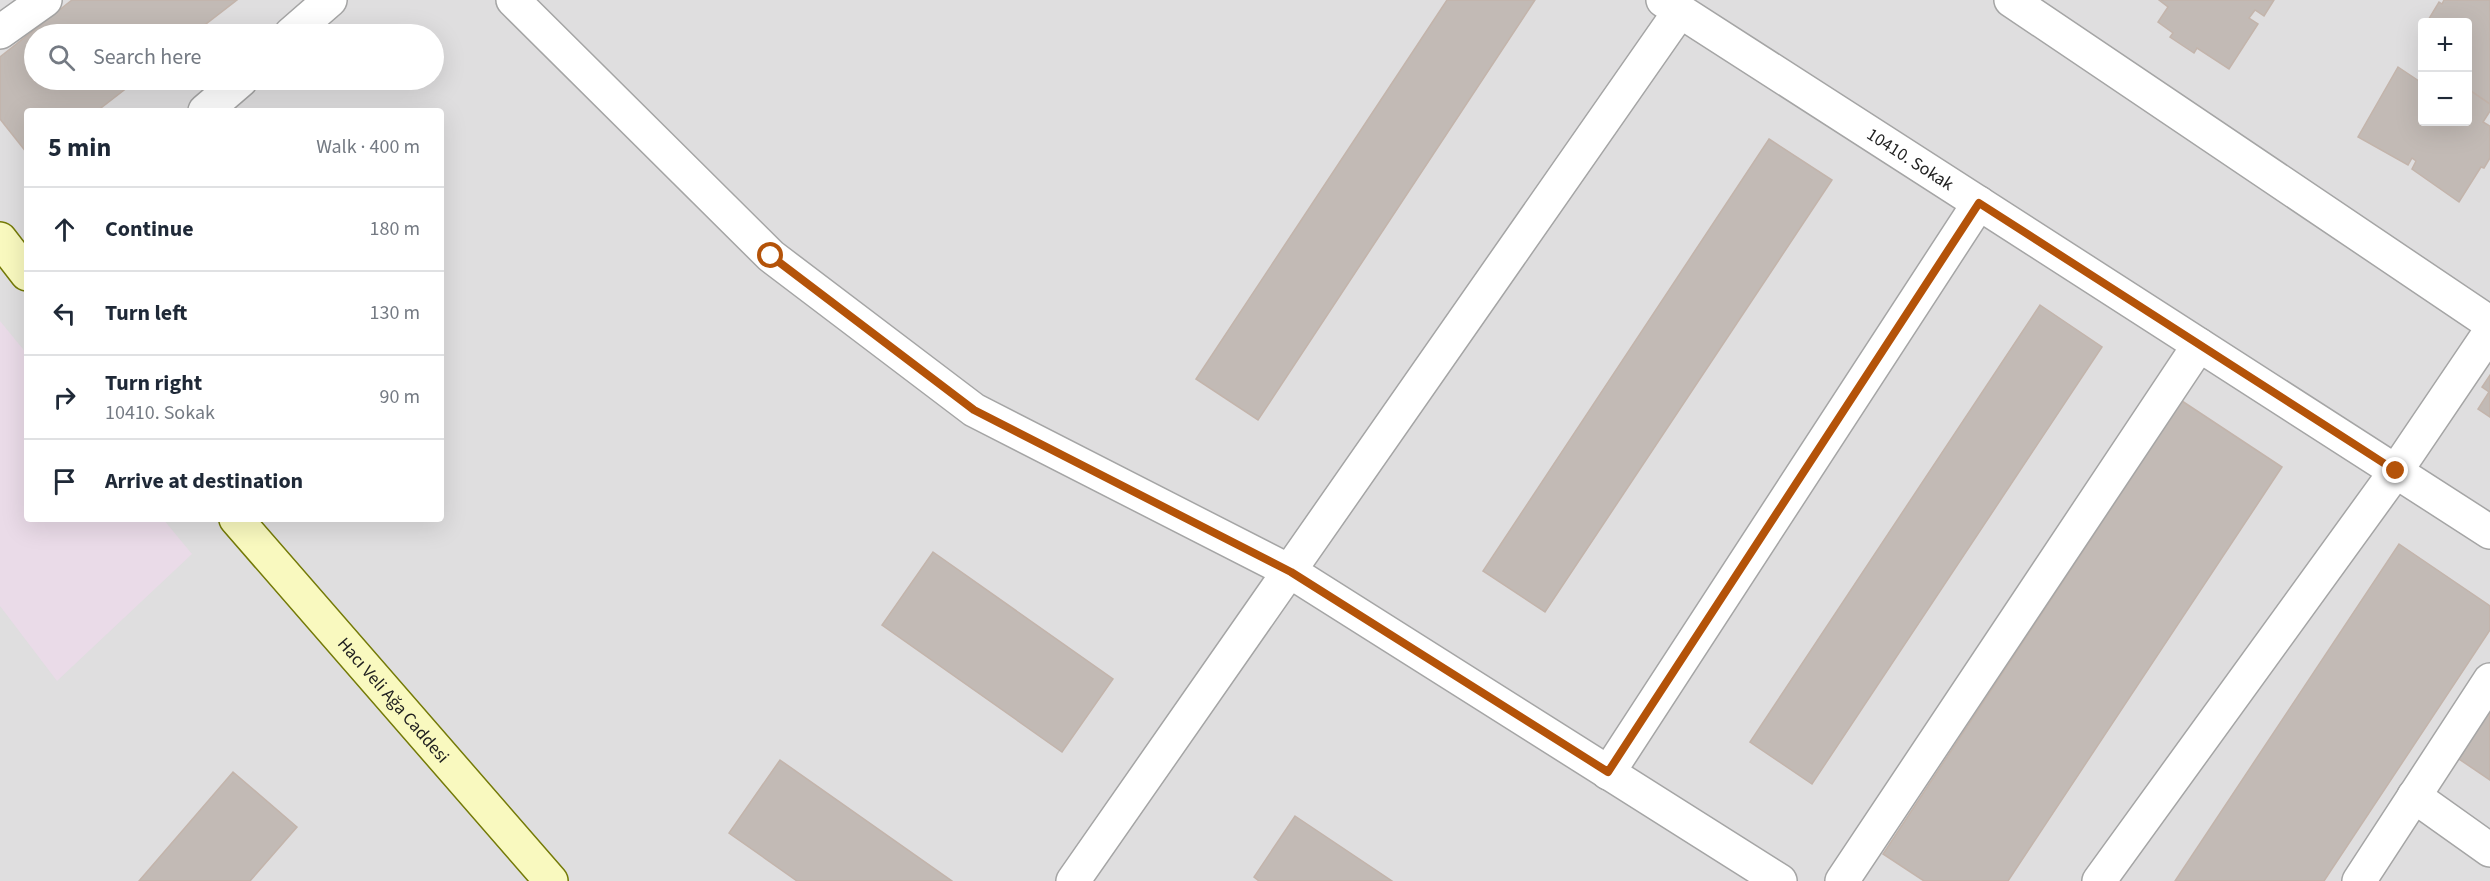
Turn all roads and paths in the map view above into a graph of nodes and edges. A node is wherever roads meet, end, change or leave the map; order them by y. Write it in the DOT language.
graph roads {
  1 [pos="45,0"];
  2 [pos="330,0"];
  3 [pos="513,0"];
  4 [pos="2021,3"];
  5 [pos="1671,6"];
  6 [pos="302,24"];
  7 [pos="0,32"];
  8 [pos="229,90"];
  9 [pos="208,108"];
  10 [pos="1979,203"];
  11 [pos="0,239"];
  12 [pos="24,269"];
  13 [pos="2490,323"];
  14 [pos="2490,332"];
  15 [pos="2199,345"];
  16 [pos="2396,471"];
  17 [pos="239,522"];
  18 [pos="2490,532"];
  19 [pos="1291,572"];
  20 [pos="2490,680"];
  21 [pos="1608,772"];
  22 [pos="2414,796"];
  23 [pos="2490,850"];
  24 [pos="551,881"];
  25 [pos="1074,881"];
  26 [pos="1780,881"];
  27 [pos="1842,881"];
  28 [pos="2099,881"];
  29 [pos="2360,881"];
  1 -- 7 [label="street"];
  2 -- 6 [label="street"];
  3 -- 19 [label="street"];
  4 -- 13 [label="street"];
  5 -- 10 [label="street, 10410. Sokak"];
  5 -- 19 [label="street"];
  8 -- 9 [label="street"];
  10 -- 15 [label="street, 10410. Sokak"];
  10 -- 21 [label="street"];
  11 -- 12 [label="street"];
  14 -- 16 [label="street"];
  15 -- 16 [label="street, 10410. Sokak"];
  15 -- 27 [label="street"];
  16 -- 18 [label="street, 10410. Sokak"];
  16 -- 28 [label="street"];
  17 -- 24 [label="street, Hacı Veli Ağa Caddesi"];
  19 -- 21 [label="street"];
  19 -- 25 [label="street"];
  20 -- 22 [label="street"];
  21 -- 26 [label="street"];
  22 -- 23 [label="street"];
  22 -- 29 [label="street"];
}
